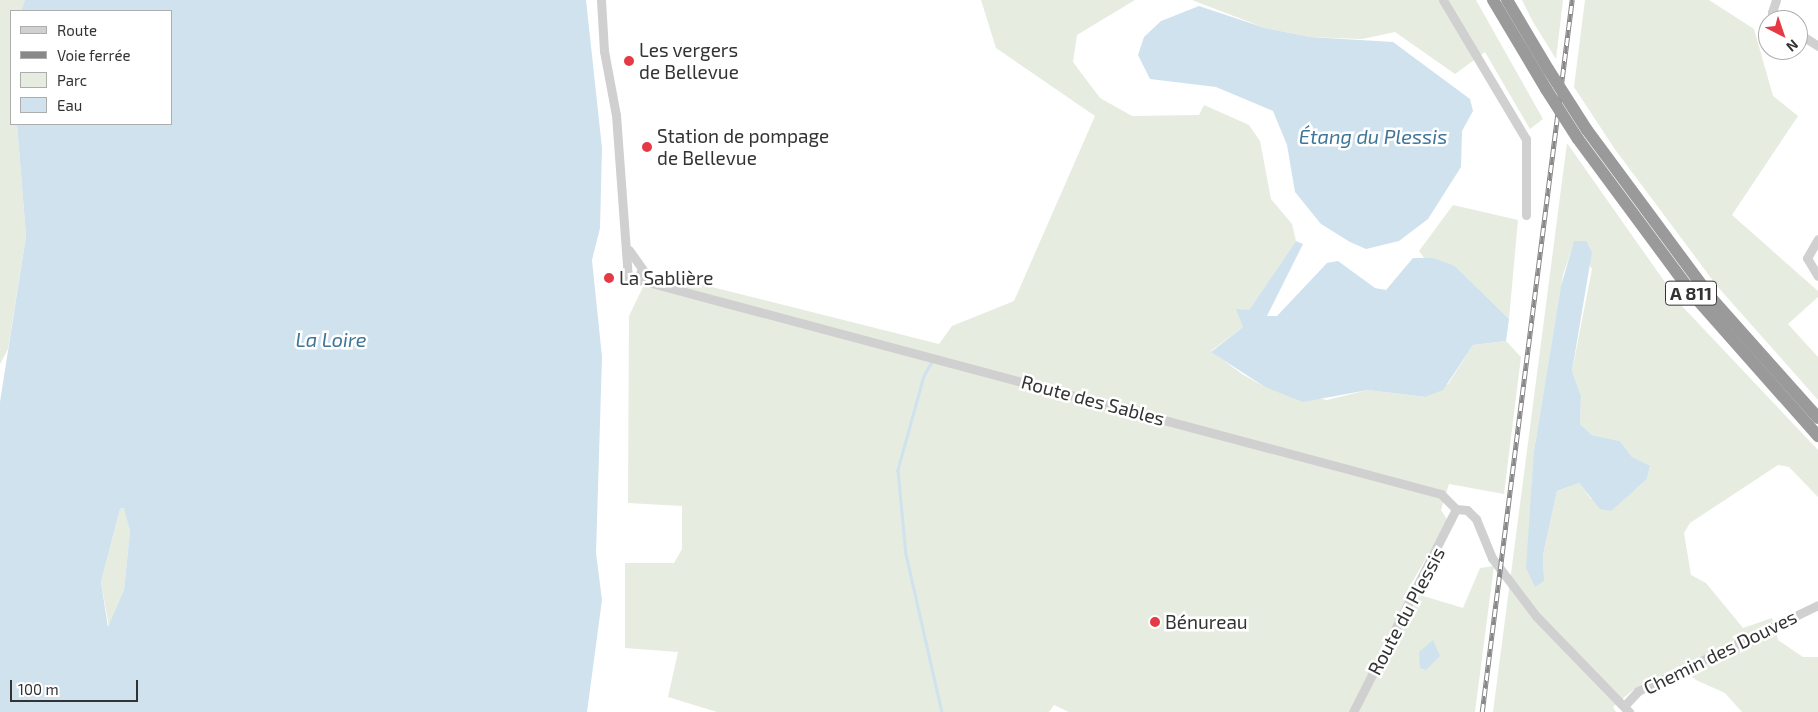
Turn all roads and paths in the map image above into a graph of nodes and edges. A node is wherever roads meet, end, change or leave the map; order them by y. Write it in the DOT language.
graph roads {
  1 [pos="601,0"];
  2 [pos="1443,0"];
  3 [pos="1493,0"];
  4 [pos="1507,0"];
  5 [pos="1582,135"];
  6 [pos="1526,215"];
  7 [pos="1818,239"];
  8 [pos="1818,276"];
  9 [pos="1818,418"];
  10 [pos="1818,436"];
  11 [pos="1456,510"];
  12 [pos="1818,605"];
  13 [pos="1628,708"];
  14 [pos="1353,712"];
  1 -- 11 [label="street, Route des Sables"];
  2 -- 6 [label="street"];
  3 -- 5 [label="highway, A 811, bridge"];
  4 -- 5 [label="highway, A 811, bridge"];
  5 -- 9 [label="highway, A 811"];
  5 -- 10 [label="highway, A 811"];
  7 -- 8 [label="street"];
  11 -- 13 [label="street, Route des Sables"];
  11 -- 14 [label="street, Route du Plessis"];
  12 -- 13 [label="street, Chemin des Douves"];
}
